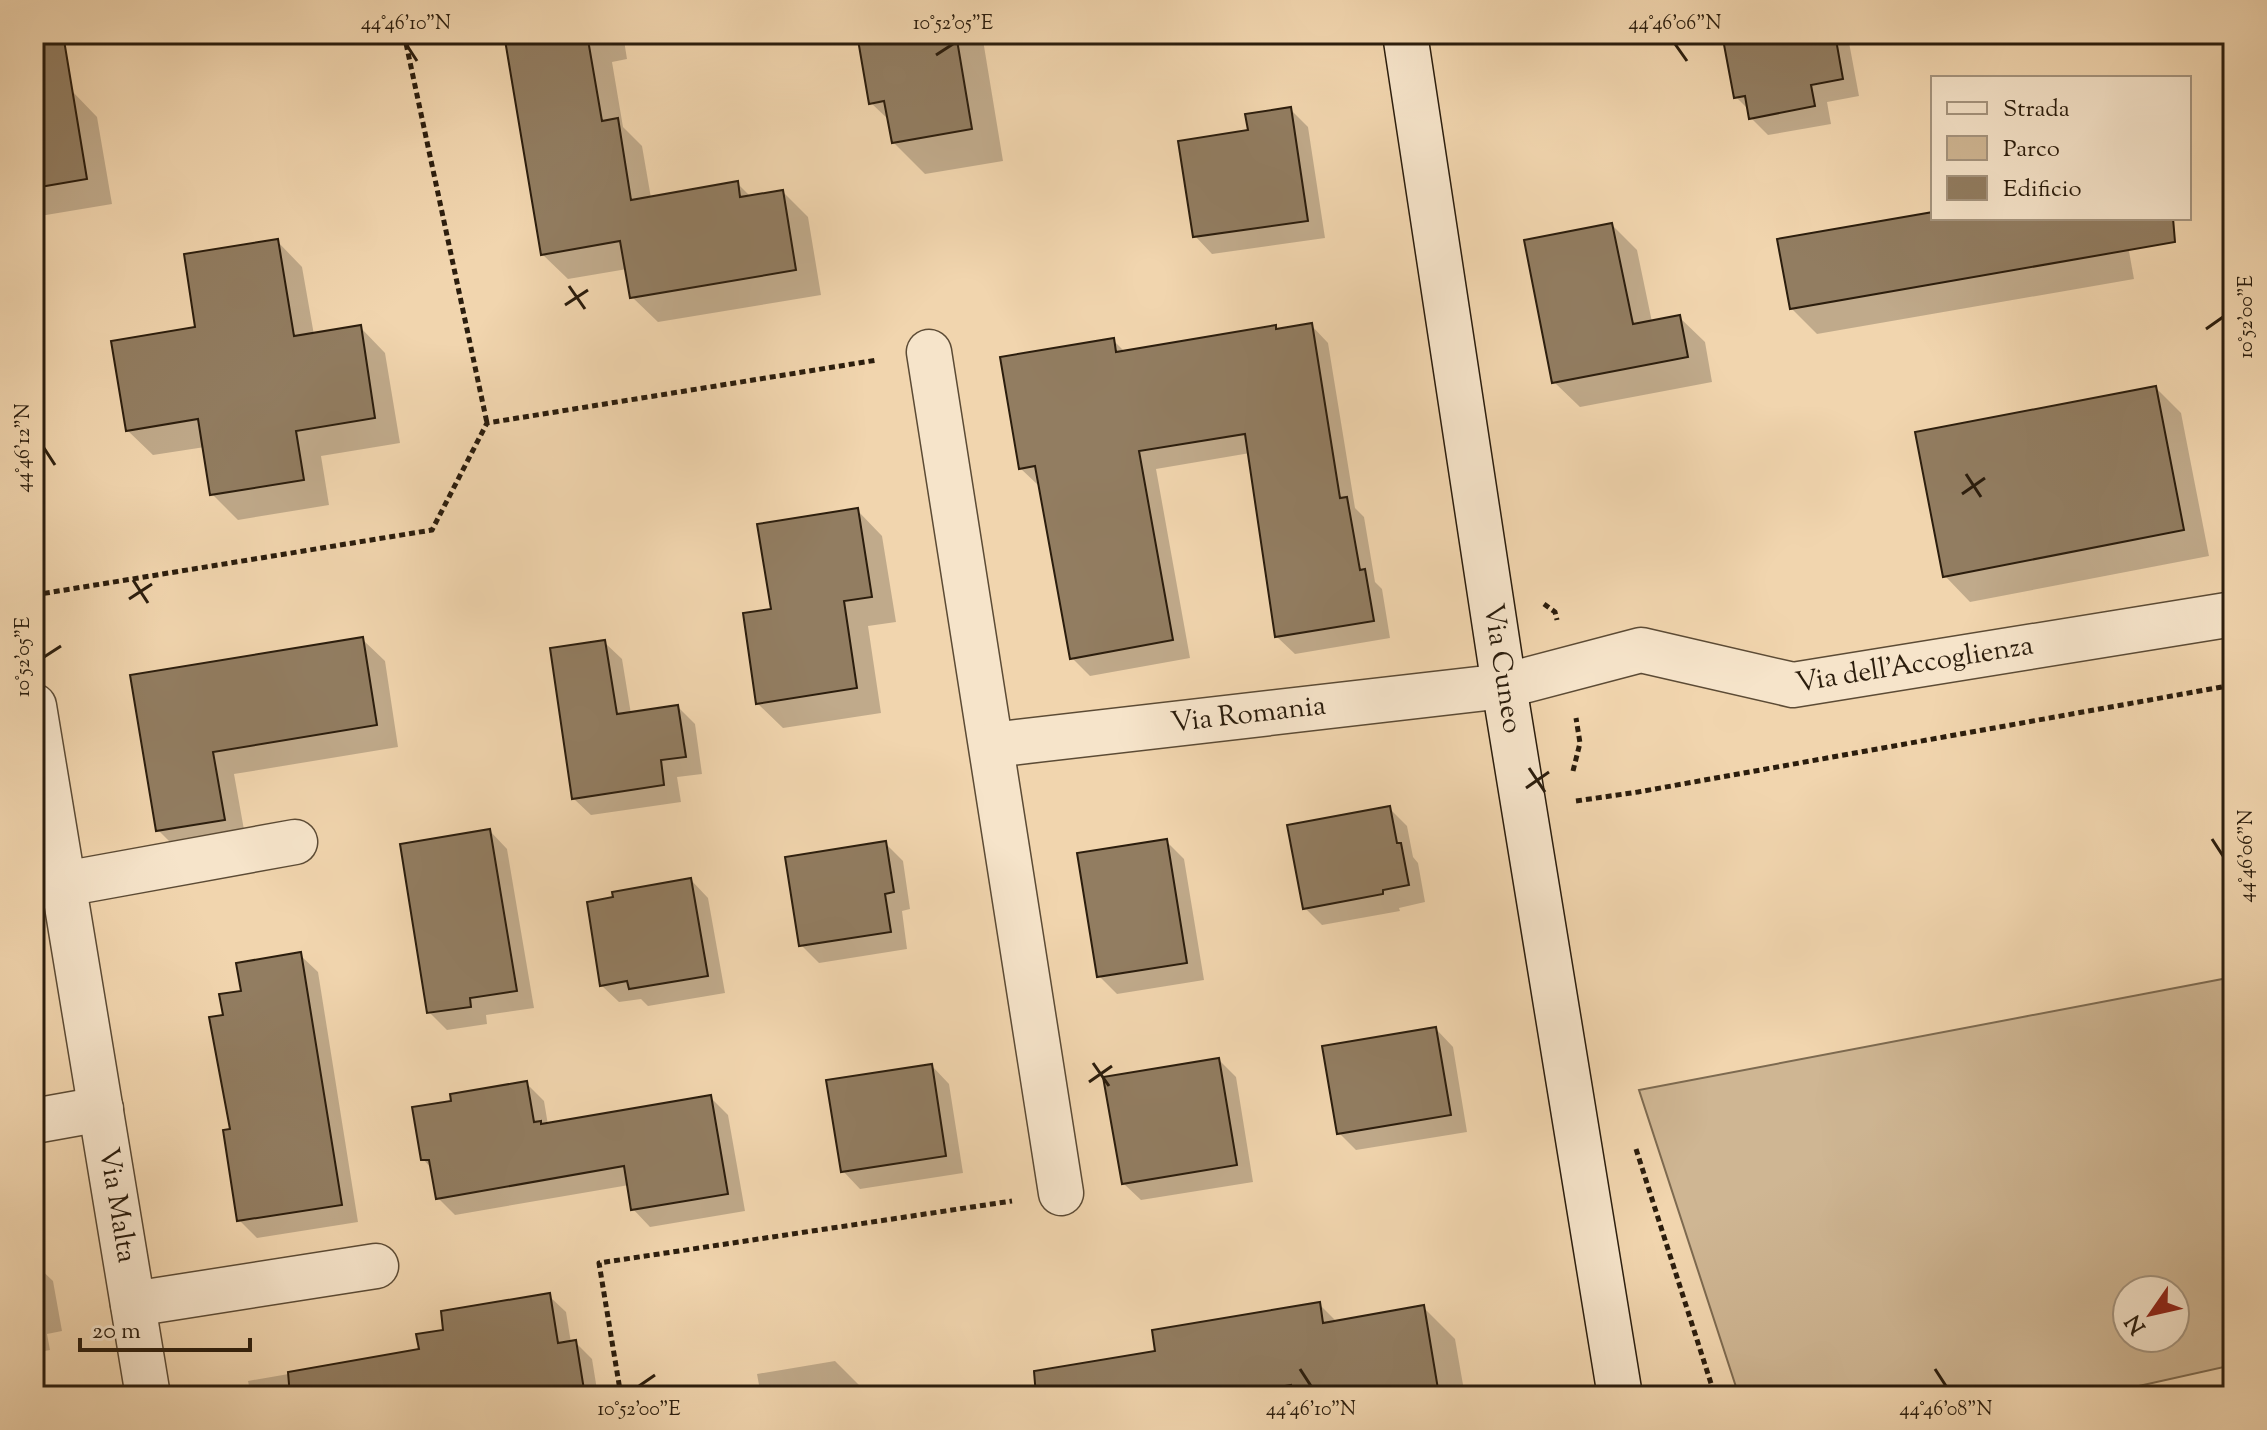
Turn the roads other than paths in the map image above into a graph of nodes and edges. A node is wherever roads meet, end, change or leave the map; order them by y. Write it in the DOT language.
graph roads {
  1 [pos="1405,34"];
  2 [pos="929,352"];
  3 [pos="2233,614"];
  4 [pos="1504,686"];
  5 [pos="34,706"];
  6 [pos="992,745"];
  7 [pos="295,842"];
  8 [pos="64,884"];
  9 [pos="101,1109"];
  10 [pos="34,1121"];
  11 [pos="1061,1193"];
  12 [pos="376,1266"];
  13 [pos="133,1304"];
  14 [pos="148,1396"];
  15 [pos="1620,1396"];
  1 -- 4 [label="street, Via Cuneo"];
  2 -- 6 [label="street"];
  3 -- 4 [label="street, Via dell'Accoglienza"];
  4 -- 6 [label="street, Via Romania"];
  4 -- 15 [label="street, Via Cuneo"];
  5 -- 8 [label="street, Via Malta"];
  6 -- 11 [label="street"];
  7 -- 8 [label="street"];
  8 -- 9 [label="street, Via Malta"];
  9 -- 10 [label="street, Via Malta"];
  9 -- 13 [label="street, Via Malta"];
  12 -- 13 [label="street"];
  13 -- 14 [label="street, Via Malta"];
}
